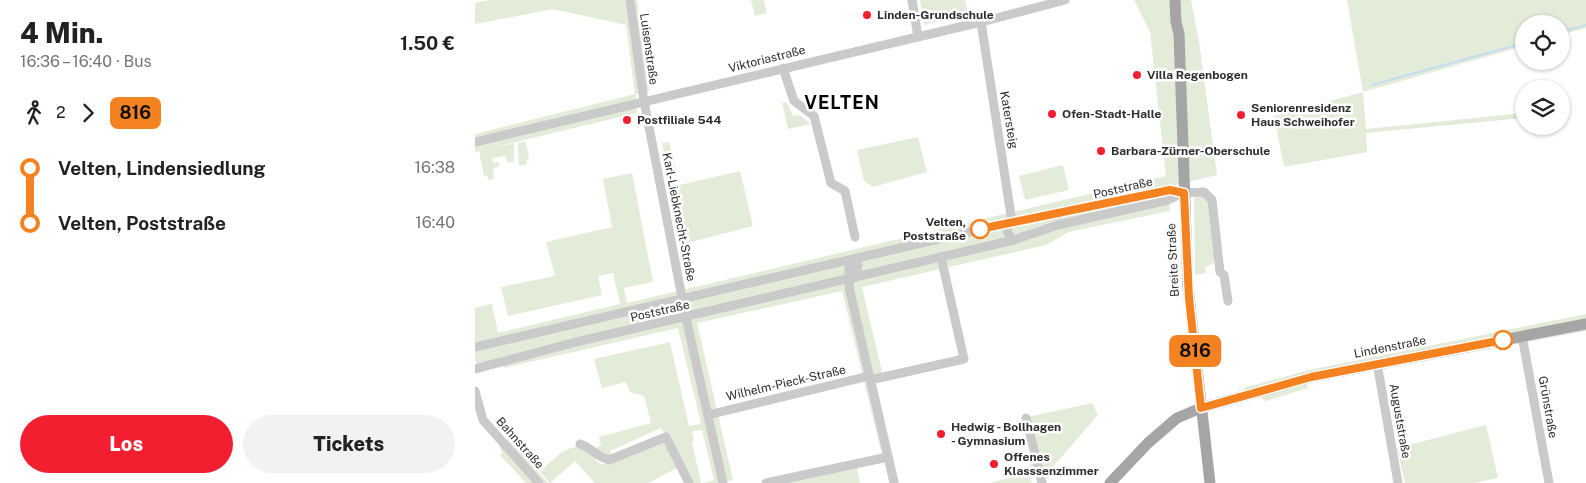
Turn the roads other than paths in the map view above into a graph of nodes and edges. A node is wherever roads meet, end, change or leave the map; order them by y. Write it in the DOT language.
graph roads {
  1 [pos="630,0"];
  2 [pos="912,0"];
  3 [pos="1065,0"];
  4 [pos="1175,0"];
  5 [pos="1180,0"];
  6 [pos="981,22"];
  7 [pos="1179,34"];
  8 [pos="918,37"];
  9 [pos="783,68"];
  10 [pos="643,101"];
  11 [pos="475,142"];
  12 [pos="1184,193"];
  13 [pos="1012,222"];
  14 [pos="854,233"];
  15 [pos="1016,239"];
  16 [pos="941,257"];
  17 [pos="851,260"];
  18 [pos="853,278"];
  19 [pos="683,300"];
  20 [pos="1227,301"];
  21 [pos="687,318"];
  22 [pos="1586,324"];
  23 [pos="1522,336"];
  24 [pos="475,347"];
  25 [pos="1377,363"];
  26 [pos="475,369"];
  27 [pos="870,378"];
  28 [pos="475,391"];
  29 [pos="1201,408"];
  30 [pos="708,415"];
  31 [pos="479,418"];
  32 [pos="1026,418"];
  33 [pos="580,444"];
  34 [pos="888,457"];
  35 [pos="539,483"];
  36 [pos="689,483"];
  37 [pos="723,483"];
  38 [pos="766,483"];
  39 [pos="894,483"];
  40 [pos="1043,483"];
  41 [pos="1110,483"];
  42 [pos="1210,483"];
  43 [pos="1398,483"];
  44 [pos="1549,483"];
  1 -- 10 [label="street, Luisenstraße"];
  2 -- 8 [label="street"];
  3 -- 6 [label="street, Viktoriastraße"];
  4 -- 7 [label="main road, Breite Straße"];
  5 -- 7 [label="main road, Breite Straße"];
  6 -- 8 [label="street, Viktoriastraße"];
  6 -- 13 [label="street, Katersteig"];
  7 -- 12 [label="main road, Breite Straße"];
  8 -- 9 [label="street, Viktoriastraße"];
  9 -- 10 [label="street, Viktoriastraße"];
  9 -- 14 [label="street"];
  10 -- 11 [label="street, Viktoriastraße"];
  10 -- 19 [label="street, Karl-Liebknecht-Straße"];
  12 -- 13 [label="street, Poststraße"];
  12 -- 15 [label="street, Poststraße"];
  12 -- 20 [label="street"];
  12 -- 29 [label="main road, Breite Straße"];
  13 -- 15 [label="street, Katersteig"];
  13 -- 17 [label="street, Poststraße"];
  15 -- 16 [label="street, Poststraße"];
  16 -- 18 [label="street, Poststraße"];
  16 -- 27 [label="street, Wilhelm-Pieck-Straße"];
  17 -- 18 [label="street"];
  17 -- 19 [label="street, Poststraße"];
  18 -- 21 [label="street, Poststraße"];
  18 -- 27 [label="street"];
  19 -- 21 [label="street, Karl-Liebknecht-Straße"];
  19 -- 24 [label="street, Poststraße"];
  21 -- 26 [label="street, Poststraße"];
  21 -- 30 [label="street, Karl-Liebknecht-Straße"];
  22 -- 23 [label="main road, Lindenstraße"];
  23 -- 25 [label="main road, Lindenstraße"];
  23 -- 44 [label="street, Grünstraße"];
  25 -- 29 [label="main road, Lindenstraße"];
  25 -- 43 [label="street, Auguststraße"];
  27 -- 30 [label="street, Wilhelm-Pieck-Straße"];
  27 -- 34 [label="street"];
  28 -- 31 [label="street, Bahnstraße"];
  29 -- 41 [label="main road, Lindenstraße"];
  29 -- 42 [label="main road, Breite Straße"];
  30 -- 37 [label="street, Karl-Liebknecht-Straße"];
  31 -- 35 [label="street, Bahnstraße"];
  32 -- 40 [label="street"];
  33 -- 36 [label="street"];
  34 -- 38 [label="street"];
  34 -- 39 [label="street"];
}
